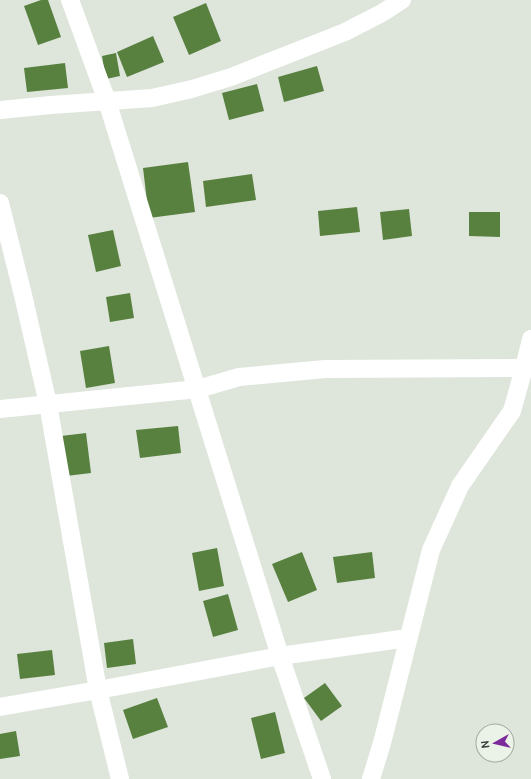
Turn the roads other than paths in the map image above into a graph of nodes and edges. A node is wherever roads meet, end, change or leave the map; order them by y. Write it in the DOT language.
graph roads {
  1 [pos="70,0"];
  2 [pos="402,0"];
  3 [pos="107,101"];
  4 [pos="0,110"];
  5 [pos="0,203"];
  6 [pos="531,339"];
  7 [pos="528,367"];
  8 [pos="198,389"];
  9 [pos="48,404"];
  10 [pos="0,409"];
  11 [pos="408,638"];
  12 [pos="280,656"];
  13 [pos="98,690"];
  14 [pos="0,707"];
  15 [pos="120,779"];
  16 [pos="322,779"];
  17 [pos="371,779"];
  1 -- 3 [label="street"];
  2 -- 3 [label="street"];
  3 -- 4 [label="street"];
  3 -- 8 [label="street"];
  5 -- 9 [label="street"];
  6 -- 7 [label="street"];
  7 -- 8 [label="street"];
  7 -- 11 [label="street"];
  8 -- 9 [label="street"];
  8 -- 12 [label="street"];
  9 -- 10 [label="street"];
  9 -- 13 [label="street"];
  11 -- 12 [label="street"];
  11 -- 17 [label="street"];
  12 -- 13 [label="street"];
  12 -- 16 [label="street"];
  13 -- 14 [label="street"];
  13 -- 15 [label="street"];
}
